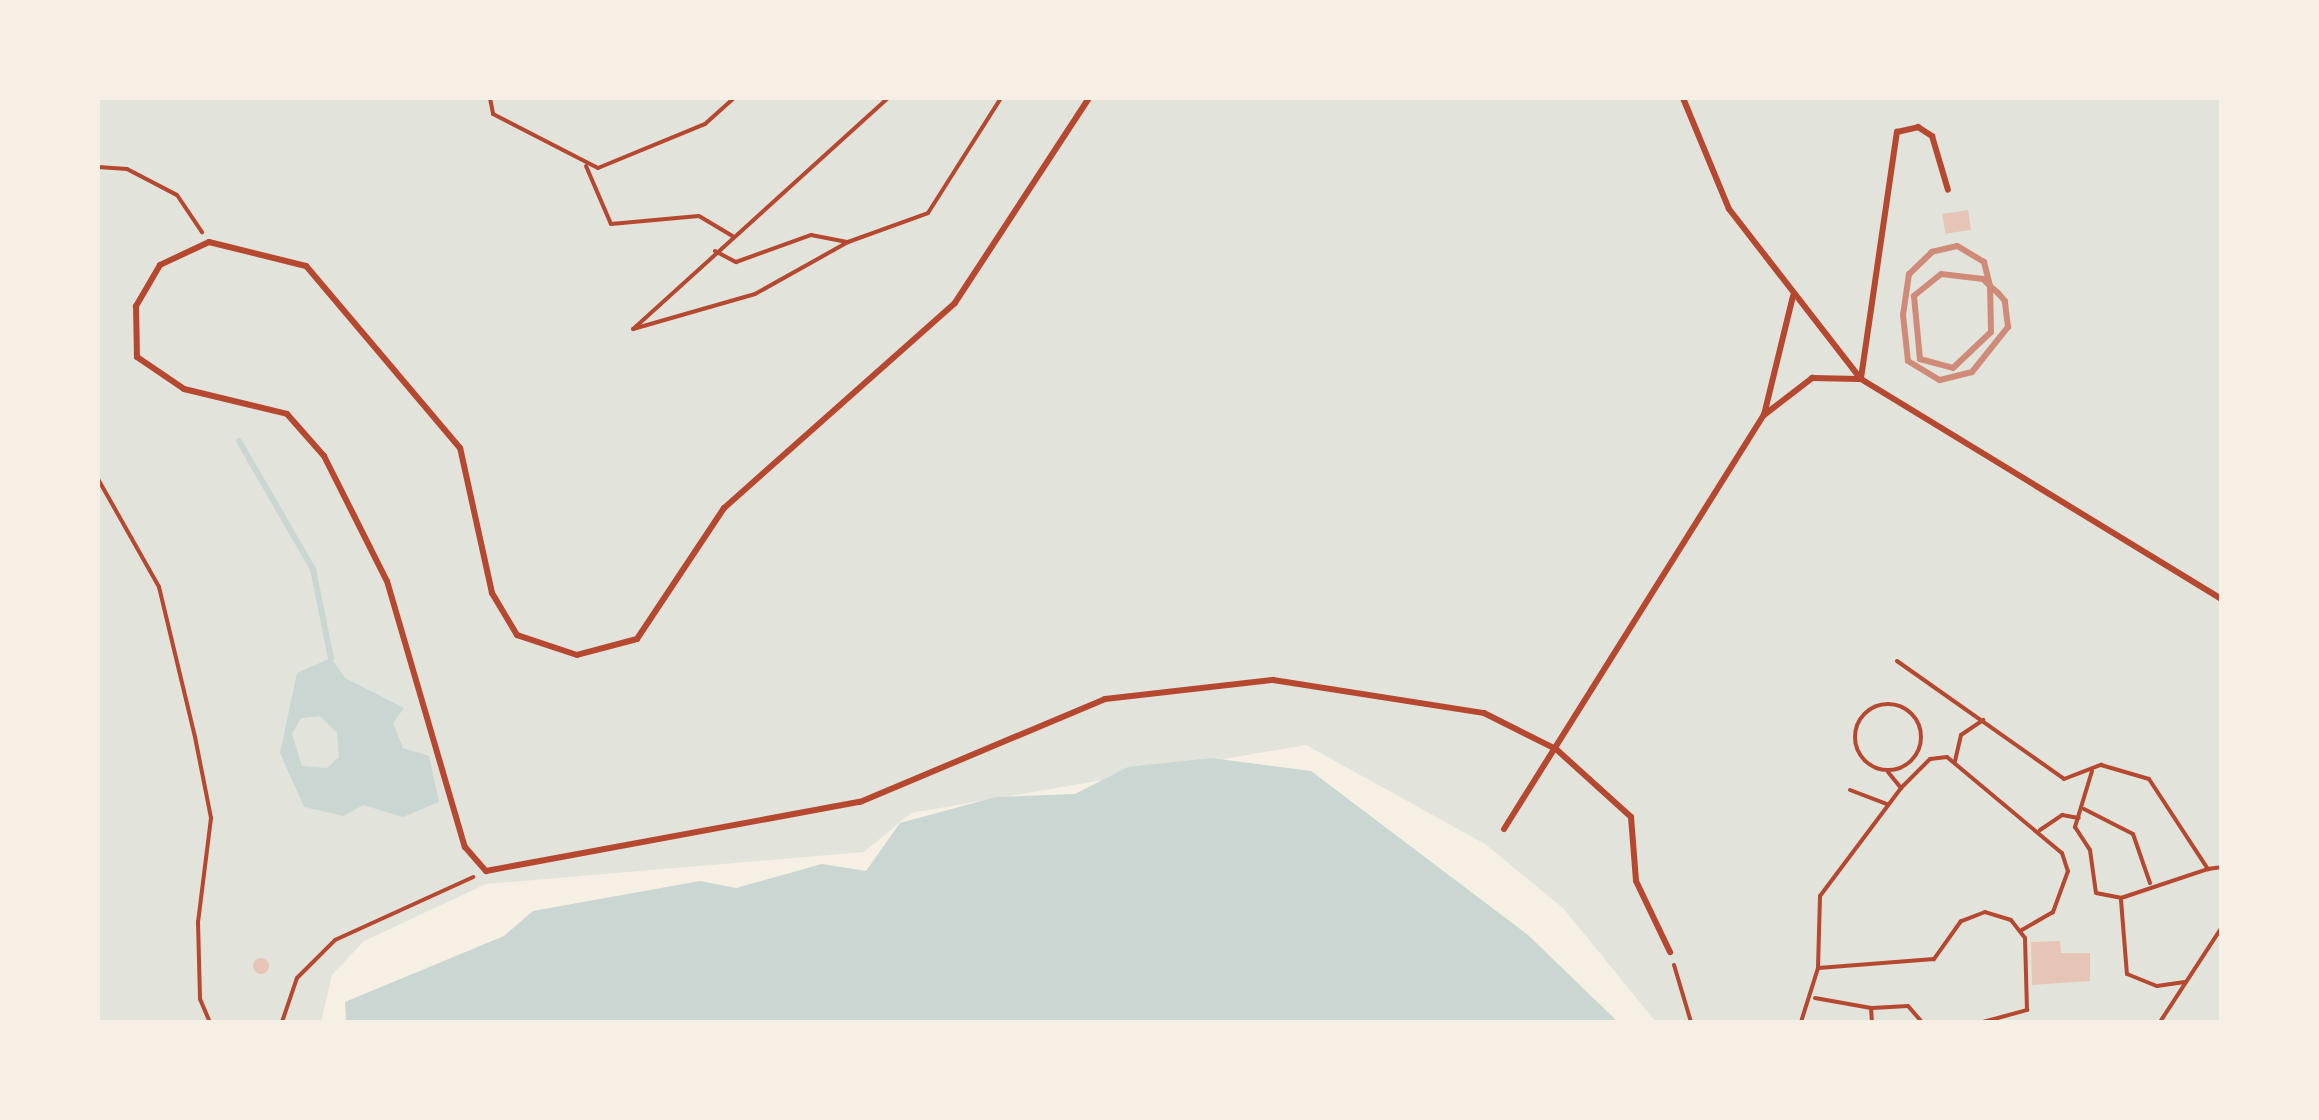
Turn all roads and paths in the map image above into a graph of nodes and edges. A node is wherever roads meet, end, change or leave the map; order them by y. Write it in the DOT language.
graph roads {
  1 [pos="490,98"];
  2 [pos="734,98"];
  3 [pos="888,98"];
  4 [pos="1002,98"];
  5 [pos="1089,98"];
  6 [pos="1683,98"];
  7 [pos="585,164"];
  8 [pos="98,166"];
  9 [pos="1948,190"];
  10 [pos="732,236"];
  11 [pos="209,242"];
  12 [pos="848,242"];
  13 [pos="715,251"];
  14 [pos="1793,296"];
  15 [pos="1861,379"];
  16 [pos="1764,415"];
  17 [pos="98,479"];
  18 [pos="2222,598"];
  19 [pos="1897,662"];
  20 [pos="1983,720"];
  21 [pos="1556,749"];
  22 [pos="1918,750"];
  23 [pos="1930,758"];
  24 [pos="1955,761"];
  25 [pos="2092,769"];
  26 [pos="1887,770"];
  27 [pos="1900,788"];
  28 [pos="1850,790"];
  29 [pos="1886,804"];
  30 [pos="2083,808"];
  31 [pos="2078,818"];
  32 [pos="1504,829"];
  33 [pos="2040,830"];
  34 [pos="2222,867"];
  35 [pos="2208,868"];
  36 [pos="486,870"];
  37 [pos="2150,883"];
  38 [pos="2121,898"];
  39 [pos="2222,928"];
  40 [pos="2022,930"];
  41 [pos="1670,952"];
  42 [pos="1818,968"];
  43 [pos="2186,982"];
  44 [pos="1815,998"];
  45 [pos="1871,1008"];
  46 [pos="210,1022"];
  47 [pos="282,1022"];
  48 [pos="1691,1022"];
  49 [pos="1801,1022"];
  50 [pos="1872,1022"];
  51 [pos="1922,1022"];
  52 [pos="1983,1022"];
  53 [pos="2160,1022"];
  1 -- 7 [label="path"];
  2 -- 7 [label="path"];
  3 -- 10 [label="path"];
  4 -- 12 [label="path"];
  5 -- 11 [label="lane"];
  6 -- 14 [label="lane"];
  7 -- 10 [label="path"];
  8 -- 11 [label="path"];
  9 -- 15 [label="lane"];
  10 -- 13 [label="path"];
  11 -- 36 [label="lane"];
  12 -- 13 [label="path"];
  12 -- 13 [label="path"];
  14 -- 15 [label="lane"];
  14 -- 16 [label="lane"];
  15 -- 16 [label="lane"];
  15 -- 18 [label="lane"];
  16 -- 21 [label="lane"];
  17 -- 46 [label="path"];
  19 -- 20 [label="path"];
  20 -- 24 [label="path"];
  20 -- 25 [label="path"];
  21 -- 32 [label="lane"];
  21 -- 36 [label="lane"];
  21 -- 41 [label="lane"];
  22 -- 23 [label="path"];
  22 -- 26 [label="path"];
  22 -- 26 [label="path"];
  23 -- 24 [label="path"];
  23 -- 27 [label="path"];
  24 -- 33 [label="path"];
  25 -- 30 [label="path"];
  25 -- 35 [label="path"];
  26 -- 27 [label="path"];
  27 -- 29 [label="path"];
  28 -- 29 [label="path"];
  29 -- 42 [label="path"];
  30 -- 31 [label="path"];
  30 -- 37 [label="path"];
  31 -- 33 [label="path"];
  31 -- 38 [label="path"];
  33 -- 40 [label="path"];
  34 -- 35 [label="path"];
  35 -- 37 [label="path"];
  36 -- 47 [label="path"];
  37 -- 38 [label="path"];
  38 -- 43 [label="path"];
  39 -- 43 [label="path"];
  40 -- 42 [label="path"];
  40 -- 52 [label="path"];
  41 -- 48 [label="path"];
  42 -- 44 [label="path"];
  43 -- 53 [label="path"];
  44 -- 45 [label="path"];
  44 -- 49 [label="path"];
  45 -- 50 [label="path"];
  45 -- 51 [label="path"];
}
